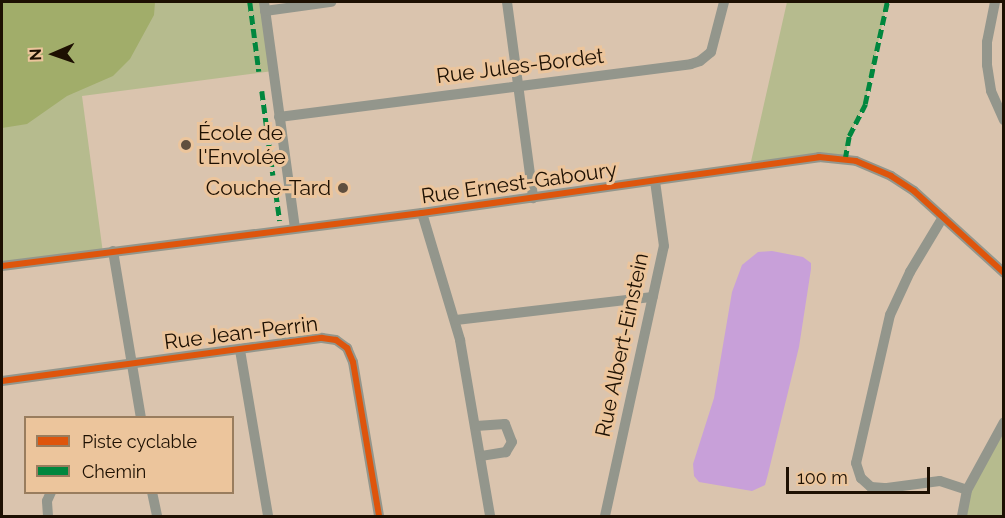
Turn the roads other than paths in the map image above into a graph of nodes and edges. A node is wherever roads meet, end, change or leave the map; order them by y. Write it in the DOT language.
graph roads {
  1 [pos="331,2"];
  2 [pos="507,2"];
  3 [pos="724,2"];
  4 [pos="995,2"];
  5 [pos="264,6"];
  6 [pos="519,86"];
  7 [pos="279,117"];
  8 [pos="1004,120"];
  9 [pos="655,181"];
  10 [pos="533,198"];
  11 [pos="422,213"];
  12 [pos="943,217"];
  13 [pos="295,227"];
  14 [pos="113,251"];
  15 [pos="2,266"];
  16 [pos="1004,273"];
  17 [pos="653,297"];
  18 [pos="456,320"];
  19 [pos="240,350"];
  20 [pos="133,363"];
  21 [pos="2,381"];
  22 [pos="141,416"];
  23 [pos="1004,422"];
  24 [pos="476,426"];
  25 [pos="480,456"];
  26 [pos="967,490"];
  27 [pos="50,494"];
  28 [pos="152,494"];
  29 [pos="48,516"];
  30 [pos="157,516"];
  31 [pos="268,516"];
  32 [pos="379,516"];
  33 [pos="490,516"];
  34 [pos="605,516"];
  35 [pos="962,516"];
  1 -- 5 [label="street"];
  2 -- 6 [label="street"];
  3 -- 6 [label="street, Rue Jules-Bordet"];
  4 -- 8 [label="street"];
  5 -- 7 [label="street"];
  6 -- 7 [label="street, Rue Jules-Bordet"];
  6 -- 10 [label="street"];
  7 -- 13 [label="street"];
  9 -- 10 [label="street, Rue Ernest-Gaboury"];
  9 -- 12 [label="street, Rue Ernest-Gaboury"];
  9 -- 17 [label="street, Rue Albert-Einstein"];
  10 -- 11 [label="street, Rue Ernest-Gaboury"];
  11 -- 13 [label="street, Rue Ernest-Gaboury"];
  11 -- 18 [label="street"];
  12 -- 16 [label="street, Rue Ernest-Gaboury"];
  12 -- 26 [label="street"];
  13 -- 14 [label="street, Rue Ernest-Gaboury"];
  14 -- 15 [label="street, Rue Ernest-Gaboury"];
  14 -- 20 [label="street"];
  17 -- 18 [label="street"];
  17 -- 34 [label="street, Rue Albert-Einstein"];
  18 -- 24 [label="street"];
  19 -- 20 [label="street, Rue Jean-Perrin"];
  19 -- 31 [label="street"];
  19 -- 32 [label="street, Rue Jean-Perrin"];
  20 -- 21 [label="street, Rue Jean-Perrin"];
  20 -- 22 [label="street"];
  23 -- 26 [label="street"];
  24 -- 25 [label="street"];
  24 -- 25 [label="street"];
  25 -- 33 [label="street"];
  26 -- 35 [label="street"];
  27 -- 29 [label="street"];
  28 -- 30 [label="street"];
}
